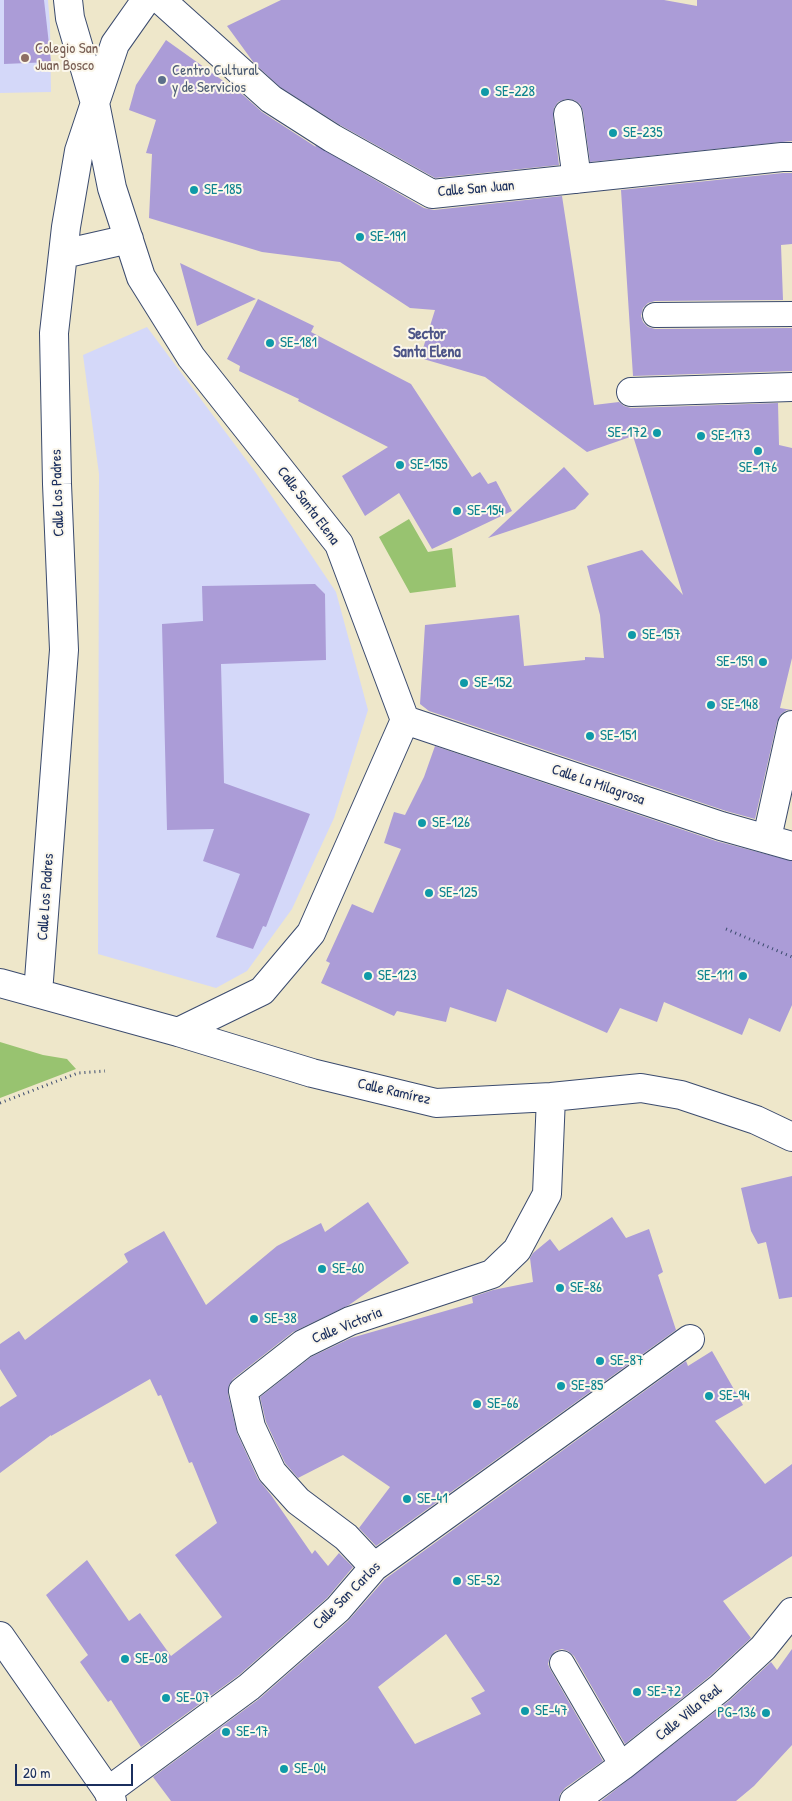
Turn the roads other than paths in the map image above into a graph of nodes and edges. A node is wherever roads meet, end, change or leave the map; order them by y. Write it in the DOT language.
graph roads {
  1 [pos="68,0"];
  2 [pos="146,0"];
  3 [pos="161,0"];
  4 [pos="95,103"];
  5 [pos="568,114"];
  6 [pos="792,157"];
  7 [pos="577,179"];
  8 [pos="129,240"];
  9 [pos="63,254"];
  10 [pos="792,314"];
  11 [pos="656,315"];
  12 [pos="792,388"];
  13 [pos="631,392"];
  14 [pos="405,720"];
  15 [pos="792,725"];
  16 [pos="780,842"];
  17 [pos="0,982"];
  18 [pos="38,993"];
  19 [pos="178,1032"];
  20 [pos="550,1097"];
  21 [pos="792,1137"];
  22 [pos="690,1339"];
  23 [pos="374,1566"];
  24 [pos="792,1612"];
  25 [pos="0,1636"];
  26 [pos="562,1663"];
  27 [pos="622,1766"];
  28 [pos="110,1796"];
  29 [pos="574,1801"];
  1 -- 4 [label="street"];
  2 -- 4 [label="street"];
  3 -- 7 [label="street, Calle San Juan"];
  4 -- 8 [label="street, Calle Santa Elena"];
  4 -- 9 [label="street, Calle Los Padres"];
  5 -- 7 [label="street"];
  6 -- 7 [label="street, Calle San Juan"];
  8 -- 9 [label="street"];
  8 -- 14 [label="street, Calle Santa Elena"];
  9 -- 18 [label="street, Calle Los Padres"];
  10 -- 11 [label="lane"];
  12 -- 13 [label="street"];
  14 -- 16 [label="street, Calle La Milagrosa"];
  14 -- 19 [label="street"];
  15 -- 16 [label="street"];
  17 -- 18 [label="street, Calle Ramírez"];
  18 -- 19 [label="street, Calle Ramírez"];
  19 -- 20 [label="street, Calle Ramírez"];
  20 -- 21 [label="street, Calle Ramírez"];
  20 -- 23 [label="street, Calle Victoria"];
  22 -- 23 [label="street, Calle San Carlos"];
  23 -- 28 [label="street, Calle San Carlos"];
  24 -- 27 [label="street, Calle Villa Real"];
  25 -- 28 [label="street"];
  26 -- 27 [label="lane"];
  27 -- 29 [label="street, Calle Villa Real"];
}
